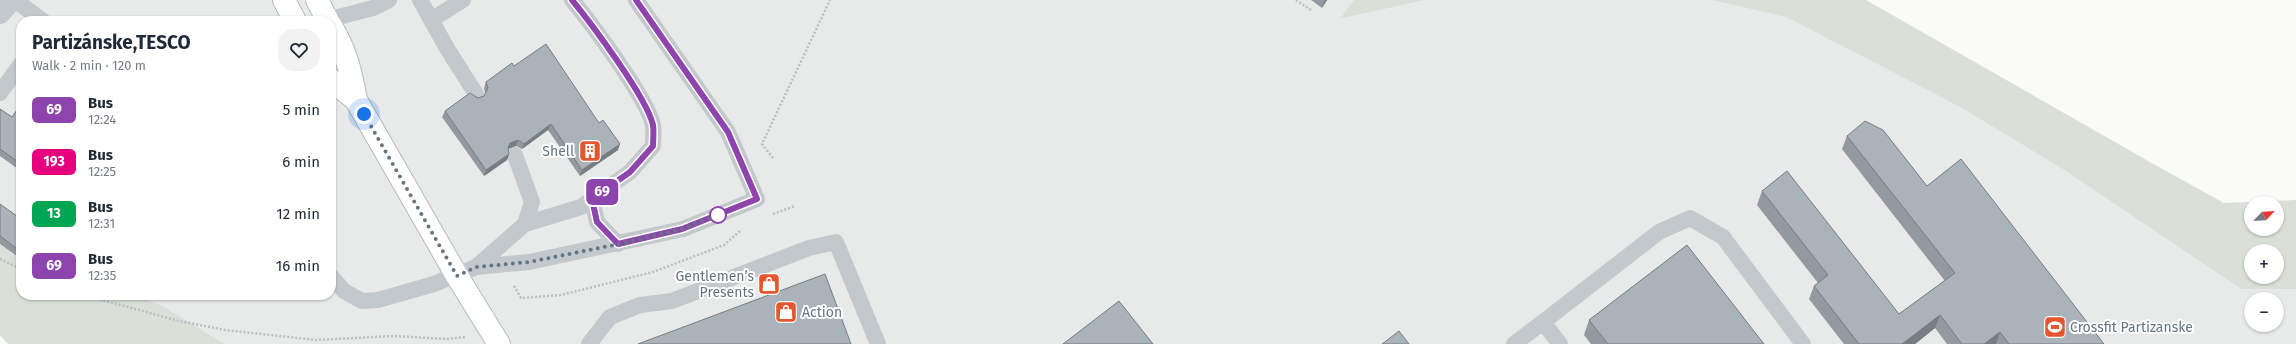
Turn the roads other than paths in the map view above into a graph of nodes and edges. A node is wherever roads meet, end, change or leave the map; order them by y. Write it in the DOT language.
graph roads {
  1 [pos="11,0"];
  2 [pos="15,0"];
  3 [pos="284,0"];
  4 [pos="317,0"];
  5 [pos="389,0"];
  6 [pos="420,0"];
  7 [pos="463,0"];
  8 [pos="572,0"];
  9 [pos="636,0"];
  10 [pos="0,13"];
  11 [pos="36,16"];
  12 [pos="292,16"];
  13 [pos="326,16"];
  14 [pos="336,20"];
  15 [pos="431,20"];
  16 [pos="336,35"];
  17 [pos="16,71"];
  18 [pos="336,84"];
  19 [pos="0,93"];
  20 [pos="476,94"];
  21 [pos="356,100"];
  22 [pos="515,155"];
  23 [pos="592,199"];
  24 [pos="525,224"];
  25 [pos="618,244"];
  26 [pos="466,272"];
  27 [pos="336,282"];
  28 [pos="1543,322"];
  29 [pos="499,344"];
  30 [pos="589,344"];
  31 [pos="878,344"];
  32 [pos="1514,344"];
  33 [pos="1560,344"];
  34 [pos="1803,344"];
  1 -- 10 [label="street"];
  2 -- 11 [label="lane"];
  3 -- 12 [label="main road"];
  4 -- 13 [label="main road"];
  5 -- 14 [label="lane"];
  6 -- 15 [label="lane"];
  7 -- 15 [label="lane"];
  8 -- 23 [label="lane"];
  9 -- 25 [label="lane"];
  15 -- 20 [label="lane"];
  16 -- 21 [label="main road"];
  17 -- 19 [label="lane"];
  18 -- 21 [label="main road"];
  21 -- 26 [label="main road"];
  22 -- 24 [label="lane"];
  23 -- 24 [label="lane"];
  23 -- 25 [label="lane"];
  24 -- 26 [label="lane"];
  25 -- 26 [label="lane"];
  26 -- 27 [label="lane"];
  26 -- 29 [label="main road"];
  28 -- 32 [label="lane"];
  28 -- 33 [label="lane"];
  28 -- 34 [label="lane"];
  30 -- 31 [label="lane"];
}
